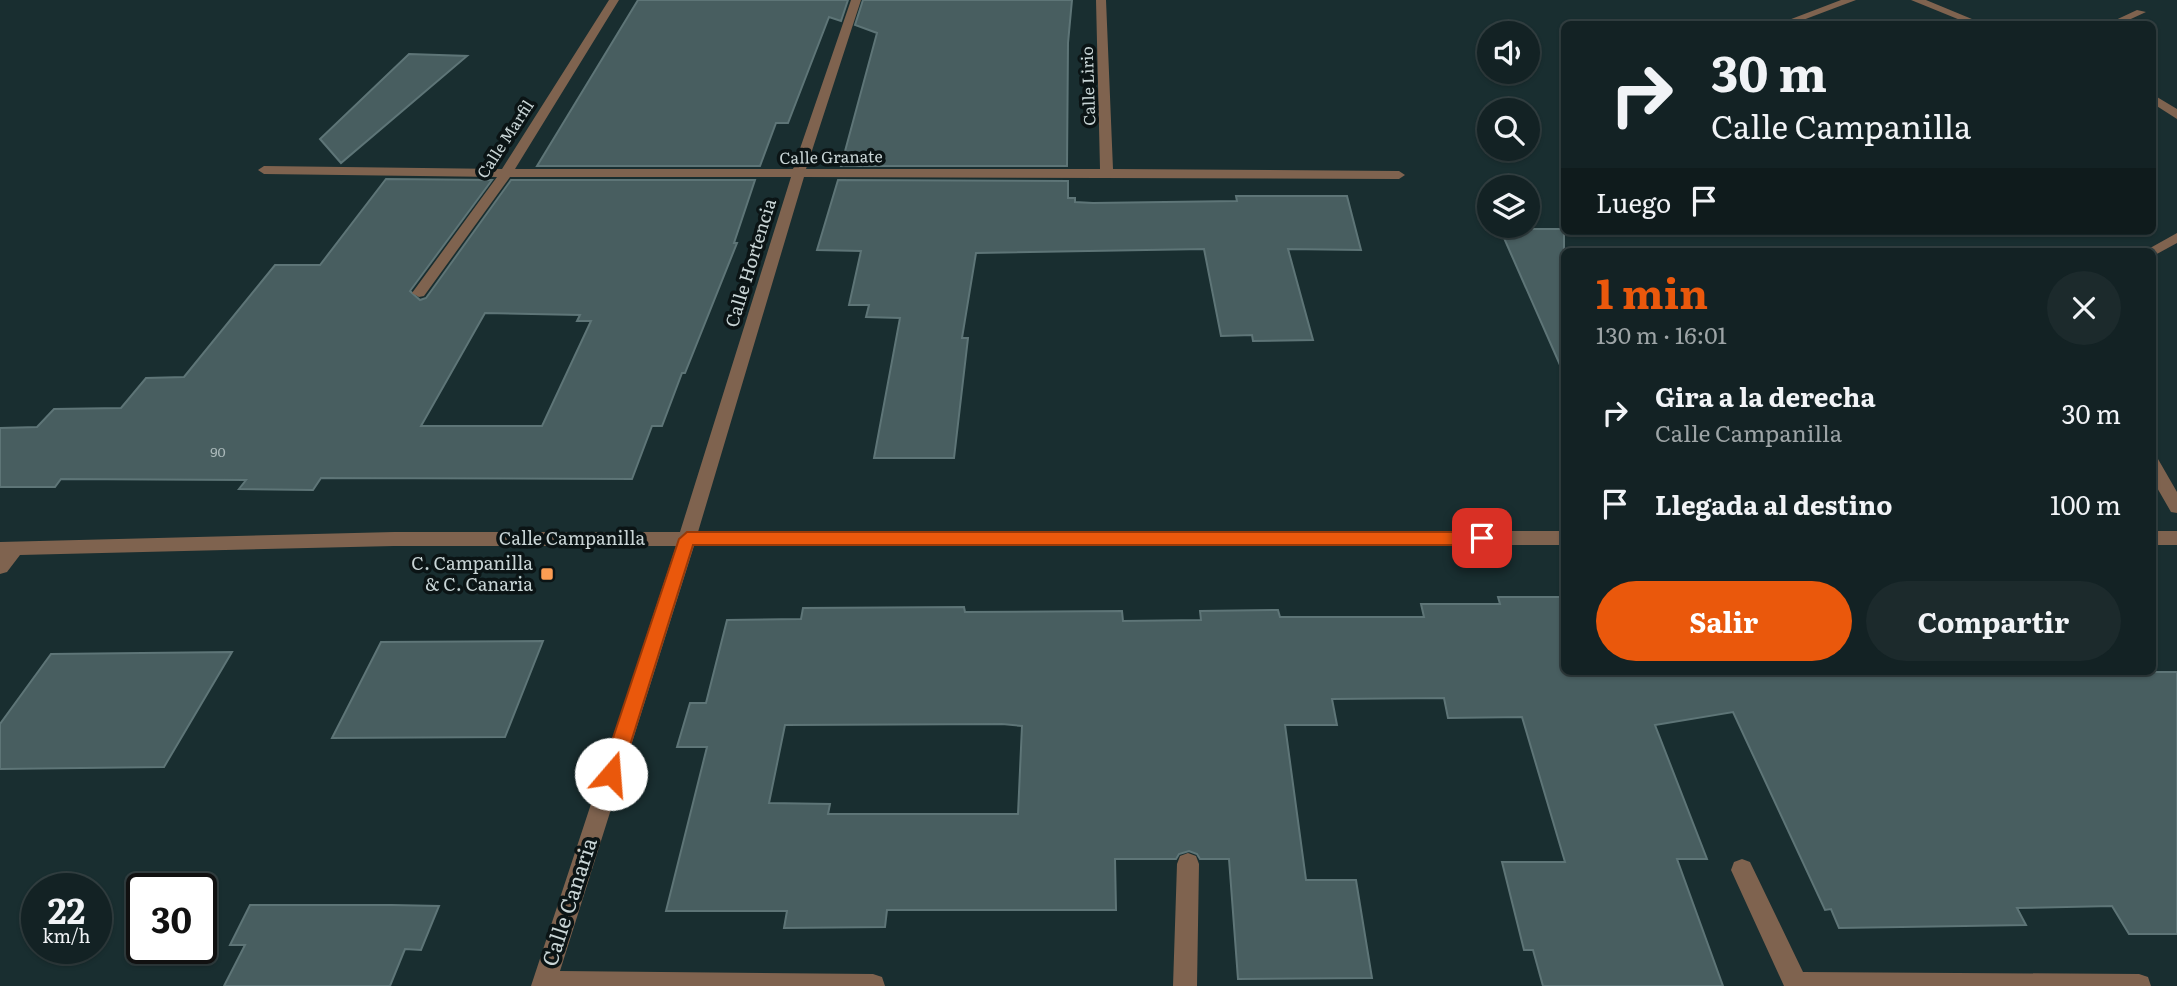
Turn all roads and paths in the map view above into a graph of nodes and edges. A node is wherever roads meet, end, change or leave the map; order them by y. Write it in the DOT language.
graph roads {
  1 [pos="614,0"];
  2 [pos="856,0"];
  3 [pos="1101,0"];
  4 [pos="1851,0"];
  5 [pos="1916,0"];
  6 [pos="2140,12"];
  7 [pos="1791,21"];
  8 [pos="1971,21"];
  9 [pos="2119,21"];
  10 [pos="2156,97"];
  11 [pos="2156,99"];
  12 [pos="2177,102"];
  13 [pos="2177,115"];
  14 [pos="264,170"];
  15 [pos="1107,171"];
  16 [pos="505,174"];
  17 [pos="798,175"];
  18 [pos="1399,175"];
  19 [pos="2177,237"];
  20 [pos="2156,249"];
  21 [pos="419,293"];
  22 [pos="2156,470"];
  23 [pos="2177,507"];
  24 [pos="1561,538"];
  25 [pos="2156,538"];
  26 [pos="2177,538"];
  27 [pos="687,539"];
  28 [pos="7,549"];
  29 [pos="0,567"];
  30 [pos="1188,864"];
  31 [pos="1742,870"];
  32 [pos="543,985"];
  33 [pos="1796,985"];
  34 [pos="873,986"];
  35 [pos="1185,986"];
  36 [pos="2139,986"];
  1 -- 16 [label="street, Calle Marfil"];
  2 -- 17 [label="street, Calle Hortencia"];
  3 -- 15 [label="street, Calle Lirio"];
  4 -- 7 [label="street"];
  5 -- 8 [label="street"];
  6 -- 9 [label="street"];
  10 -- 12 [label="street"];
  11 -- 13 [label="street"];
  14 -- 16 [label="street, Calle Granate"];
  15 -- 17 [label="street, Calle Granate"];
  15 -- 18 [label="street, Calle Granate"];
  16 -- 17 [label="street, Calle Granate"];
  16 -- 21 [label="street, Calle Marfil"];
  17 -- 27 [label="street, Calle Hortencia"];
  19 -- 20 [label="street"];
  22 -- 23 [label="street"];
  24 -- 27 [label="street, Calle Campanilla"];
  25 -- 26 [label="street"];
  27 -- 28 [label="street, Calle Campanilla"];
  27 -- 32 [label="street, Calle Canaria"];
  28 -- 29 [label="street"];
  30 -- 35 [label="street"];
  31 -- 33 [label="street"];
  32 -- 34 [label="street"];
  33 -- 36 [label="street"];
}
